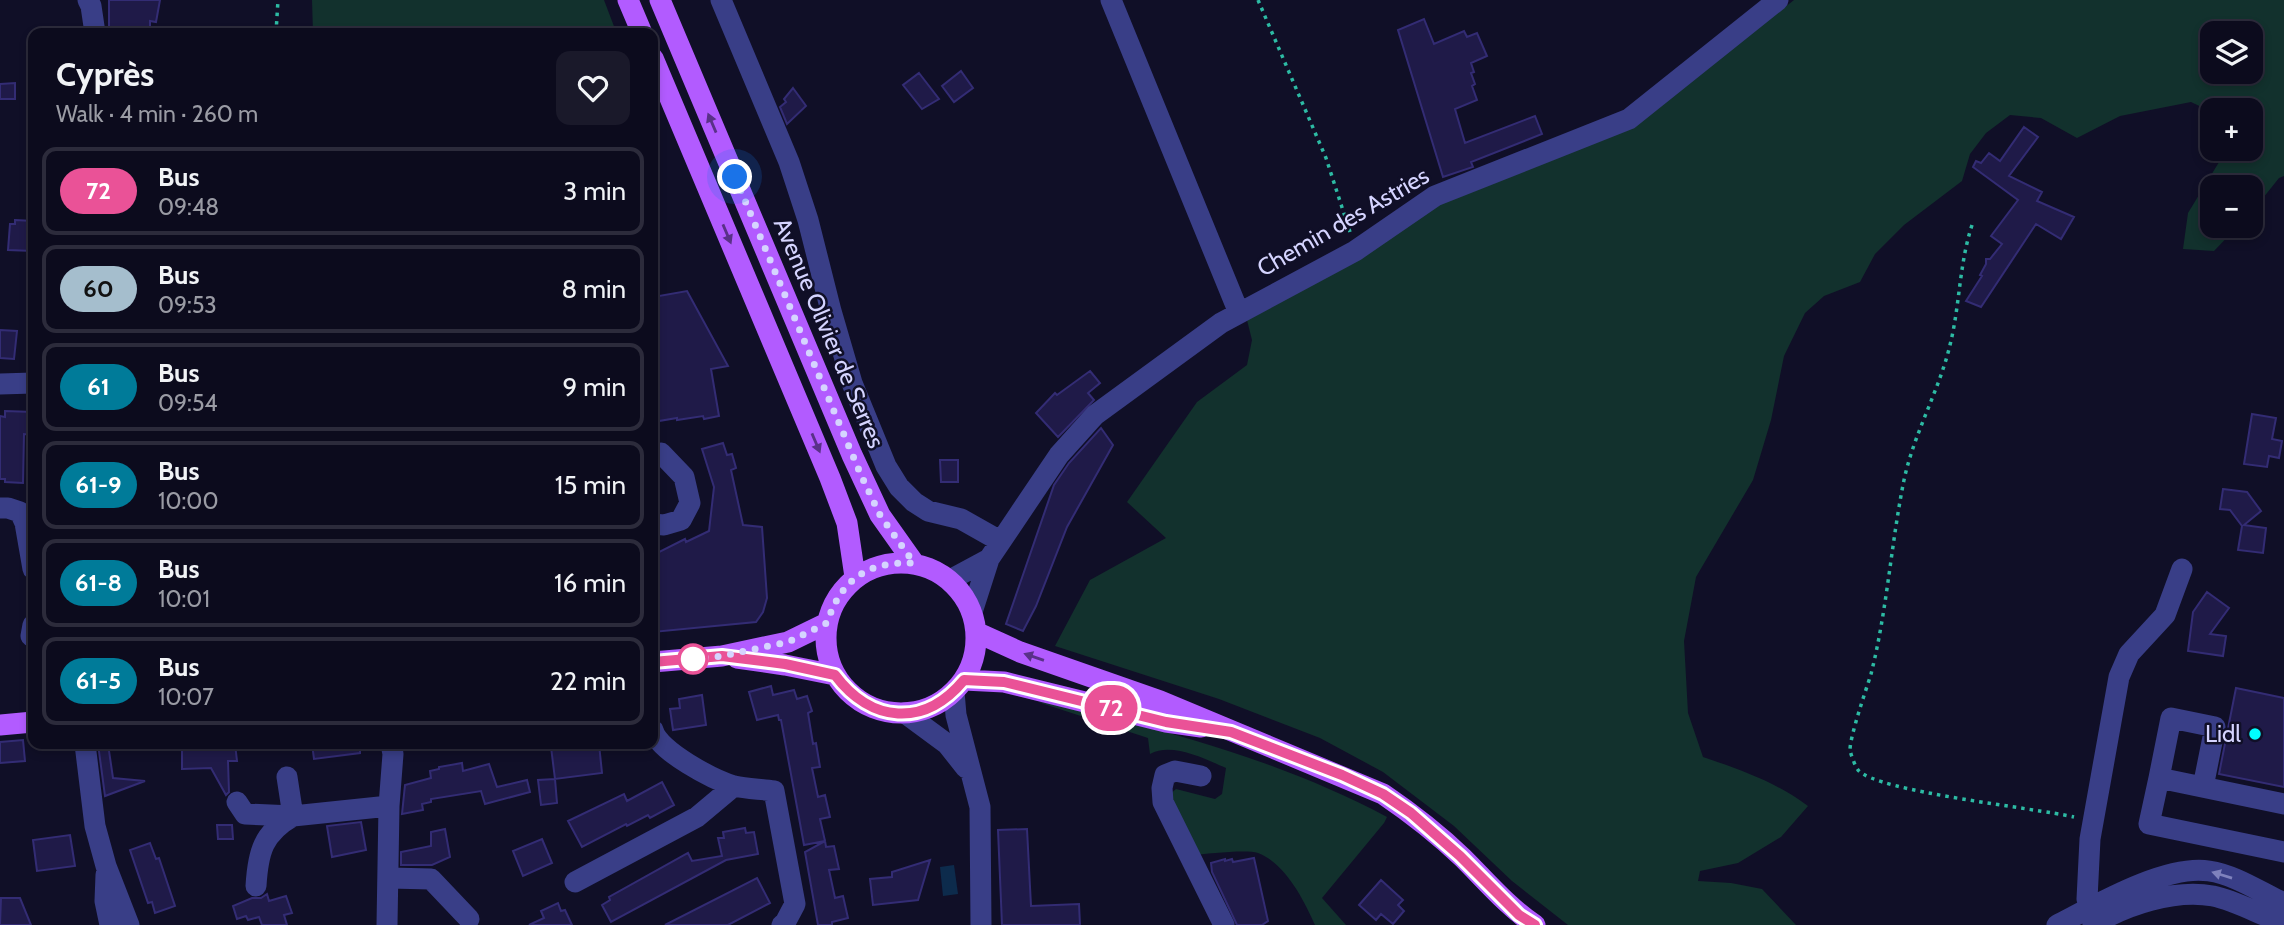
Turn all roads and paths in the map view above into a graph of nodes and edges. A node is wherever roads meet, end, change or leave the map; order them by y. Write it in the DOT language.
graph roads {
  1 [pos="88,0"];
  2 [pos="278,0"];
  3 [pos="628,0"];
  4 [pos="660,0"];
  5 [pos="720,0"];
  6 [pos="1111,0"];
  7 [pos="1258,0"];
  8 [pos="1778,0"];
  9 [pos="94,28"];
  10 [pos="276,28"];
  11 [pos="640,28"];
  12 [pos="658,70"];
  13 [pos="1972,225"];
  14 [pos="1355,251"];
  15 [pos="1239,313"];
  16 [pos="28,383"];
  17 [pos="0,384"];
  18 [pos="661,453"];
  19 [pos="0,508"];
  20 [pos="658,524"];
  21 [pos="28,540"];
  22 [pos="995,550"];
  23 [pos="914,563"];
  24 [pos="2182,569"];
  25 [pos="855,577"];
  26 [pos="950,580"];
  27 [pos="974,622"];
  28 [pos="827,623"];
  29 [pos="722,656"];
  30 [pos="658,662"];
  31 [pos="835,675"];
  32 [pos="959,686"];
  33 [pos="905,713"];
  34 [pos="28,722"];
  35 [pos="0,725"];
  36 [pos="1231,732"];
  37 [pos="658,739"];
  38 [pos="86,749"];
  39 [pos="392,749"];
  40 [pos="287,776"];
  41 [pos="971,776"];
  42 [pos="1201,776"];
  43 [pos="2158,778"];
  44 [pos="734,786"];
  45 [pos="2203,787"];
  46 [pos="237,802"];
  47 [pos="2284,804"];
  48 [pos="389,806"];
  49 [pos="293,816"];
  50 [pos="2093,821"];
  51 [pos="2284,852"];
  52 [pos="106,866"];
  53 [pos="390,878"];
  54 [pos="575,882"];
  55 [pos="256,886"];
  56 [pos="2284,903"];
  57 [pos="469,919"];
  58 [pos="2093,919"];
  59 [pos="2284,923"];
  60 [pos="110,925"];
  61 [pos="129,925"];
  62 [pos="387,925"];
  63 [pos="782,925"];
  64 [pos="981,925"];
  65 [pos="1224,925"];
  66 [pos="1535,925"];
  67 [pos="2057,925"];
  1 -- 9 [label="street"];
  2 -- 10 [label="path"];
  3 -- 11 [label="main road"];
  23 -- 4 [label="main road, Avenue Olivier de Serres, one-way"];
  5 -- 22 [label="street"];
  6 -- 15 [label="street"];
  7 -- 14 [label="path"];
  8 -- 14 [label="street, Chemin des Astries"];
  12 -- 25 [label="main road, one-way"];
  13 -- 50 [label="path"];
  14 -- 15 [label="street, Chemin des Astries"];
  15 -- 22 [label="street, Chemin des Astries"];
  16 -- 17 [label="street"];
  18 -- 20 [label="street"];
  19 -- 21 [label="street"];
  22 -- 26 [label="street, Chemin des Astries"];
  22 -- 27 [label="street, Chemin des Astries"];
  23 -- 25 [label="main road"];
  23 -- 26 [label="main road"];
  24 -- 50 [label="street"];
  25 -- 28 [label="main road"];
  26 -- 27 [label="main road"];
  27 -- 32 [label="main road"];
  36 -- 27 [label="main road, one-way"];
  28 -- 29 [label="main road"];
  28 -- 31 [label="main road"];
  29 -- 30 [label="main road"];
  29 -- 31 [label="main road"];
  31 -- 33 [label="main road"];
  32 -- 33 [label="main road"];
  32 -- 36 [label="main road"];
  32 -- 41 [label="street"];
  33 -- 41 [label="street"];
  34 -- 35 [label="main road"];
  36 -- 66 [label="main road"];
  37 -- 44 [label="street"];
  38 -- 52 [label="street"];
  39 -- 48 [label="street"];
  40 -- 49 [label="street"];
  41 -- 64 [label="street"];
  42 -- 65 [label="street"];
  43 -- 45 [label="street"];
  43 -- 45 [label="street"];
  43 -- 51 [label="street"];
  44 -- 54 [label="street"];
  44 -- 63 [label="street"];
  45 -- 47 [label="street"];
  46 -- 49 [label="street"];
  48 -- 49 [label="street"];
  48 -- 53 [label="street"];
  49 -- 55 [label="street"];
  50 -- 58 [label="street"];
  52 -- 60 [label="street"];
  52 -- 61 [label="street"];
  53 -- 57 [label="street"];
  53 -- 62 [label="street"];
  56 -- 58 [label="street, one-way"];
  58 -- 59 [label="street"];
  58 -- 67 [label="street"];
}
